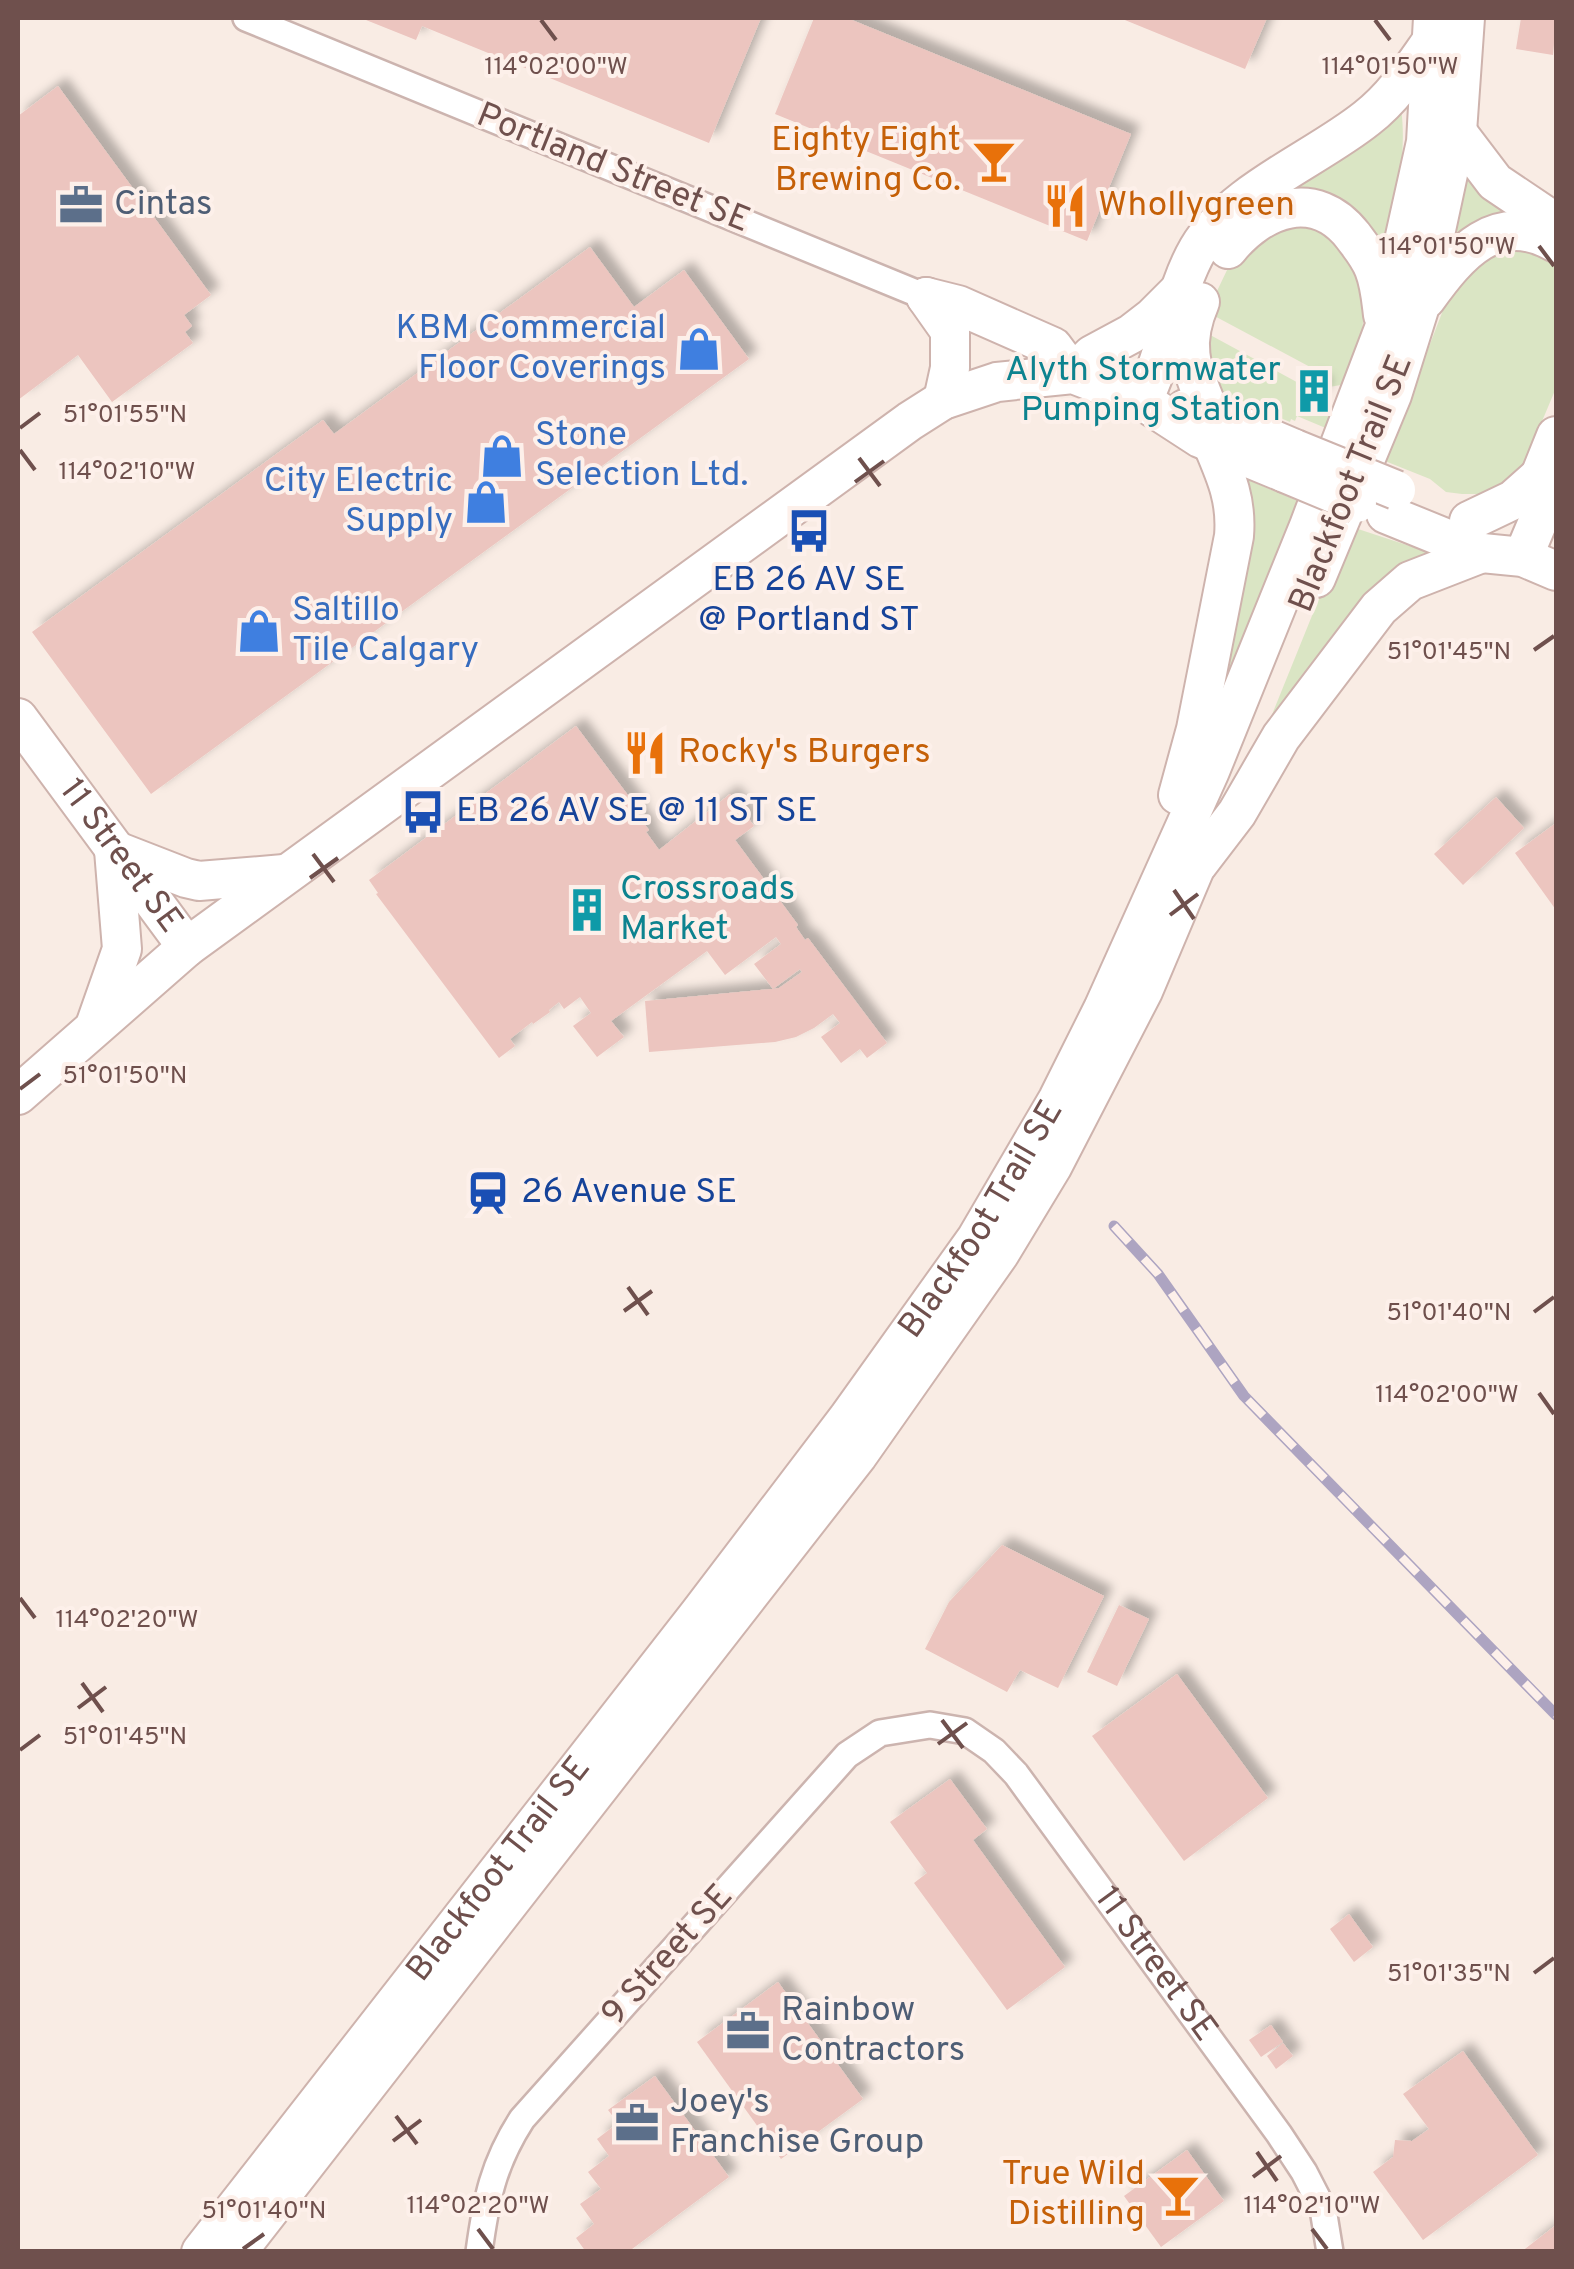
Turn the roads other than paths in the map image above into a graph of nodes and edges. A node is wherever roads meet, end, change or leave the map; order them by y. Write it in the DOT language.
graph roads {
  1 [pos="246,18"];
  2 [pos="1464,18"];
  3 [pos="1432,30"];
  4 [pos="1457,132"];
  5 [pos="1556,224"];
  6 [pos="1556,244"];
  7 [pos="1181,290"];
  8 [pos="926,297"];
  9 [pos="1419,309"];
  10 [pos="1385,326"];
  11 [pos="1073,374"];
  12 [pos="943,400"];
  13 [pos="1143,402"];
  14 [pos="1211,429"];
  15 [pos="1556,436"];
  16 [pos="1540,476"];
  17 [pos="1476,537"];
  18 [pos="1540,564"];
  19 [pos="18,718"];
  20 [pos="114,850"];
  21 [pos="1183,863"];
  22 [pos="284,874"];
  23 [pos="187,946"];
  24 [pos="95,1026"];
  25 [pos="18,1095"];
  26 [pos="930,1725"];
  27 [pos="201,2252"];
  28 [pos="237,2252"];
  29 [pos="480,2252"];
  30 [pos="1330,2252"];
  1 -- 8 [label="street, Portland Street SE"];
  2 -- 4 [label="main road, Blackfoot Trail SE"];
  3 -- 7 [label="main road"];
  3 -- 10 [label="main road, Blackfoot Trail SE"];
  4 -- 5 [label="main road"];
  4 -- 9 [label="main road, Blackfoot Trail SE"];
  6 -- 9 [label="main road"];
  7 -- 11 [label="main road"];
  7 -- 13 [label="main road"];
  8 -- 11 [label="main road"];
  8 -- 12 [label="main road"];
  9 -- 21 [label="main road, Blackfoot Trail SE"];
  10 -- 14 [label="main road"];
  10 -- 21 [label="main road, Blackfoot Trail SE"];
  11 -- 12 [label="main road"];
  11 -- 13 [label="main road"];
  12 -- 22 [label="main road"];
  13 -- 14 [label="main road"];
  14 -- 17 [label="main road, bridge"];
  14 -- 21 [label="main road"];
  15 -- 16 [label="main road"];
  16 -- 17 [label="main road"];
  16 -- 18 [label="main road"];
  17 -- 18 [label="main road"];
  17 -- 21 [label="main road"];
  19 -- 20 [label="main road, 11 Street SE"];
  20 -- 22 [label="main road"];
  20 -- 23 [label="main road, 11 Street SE"];
  20 -- 24 [label="main road"];
  21 -- 27 [label="main road, Blackfoot Trail SE"];
  21 -- 28 [label="main road, Blackfoot Trail SE"];
  22 -- 23 [label="main road"];
  23 -- 24 [label="main road"];
  24 -- 25 [label="main road"];
  26 -- 29 [label="street, 9 Street SE"];
  26 -- 30 [label="street, 11 Street SE"];
}
